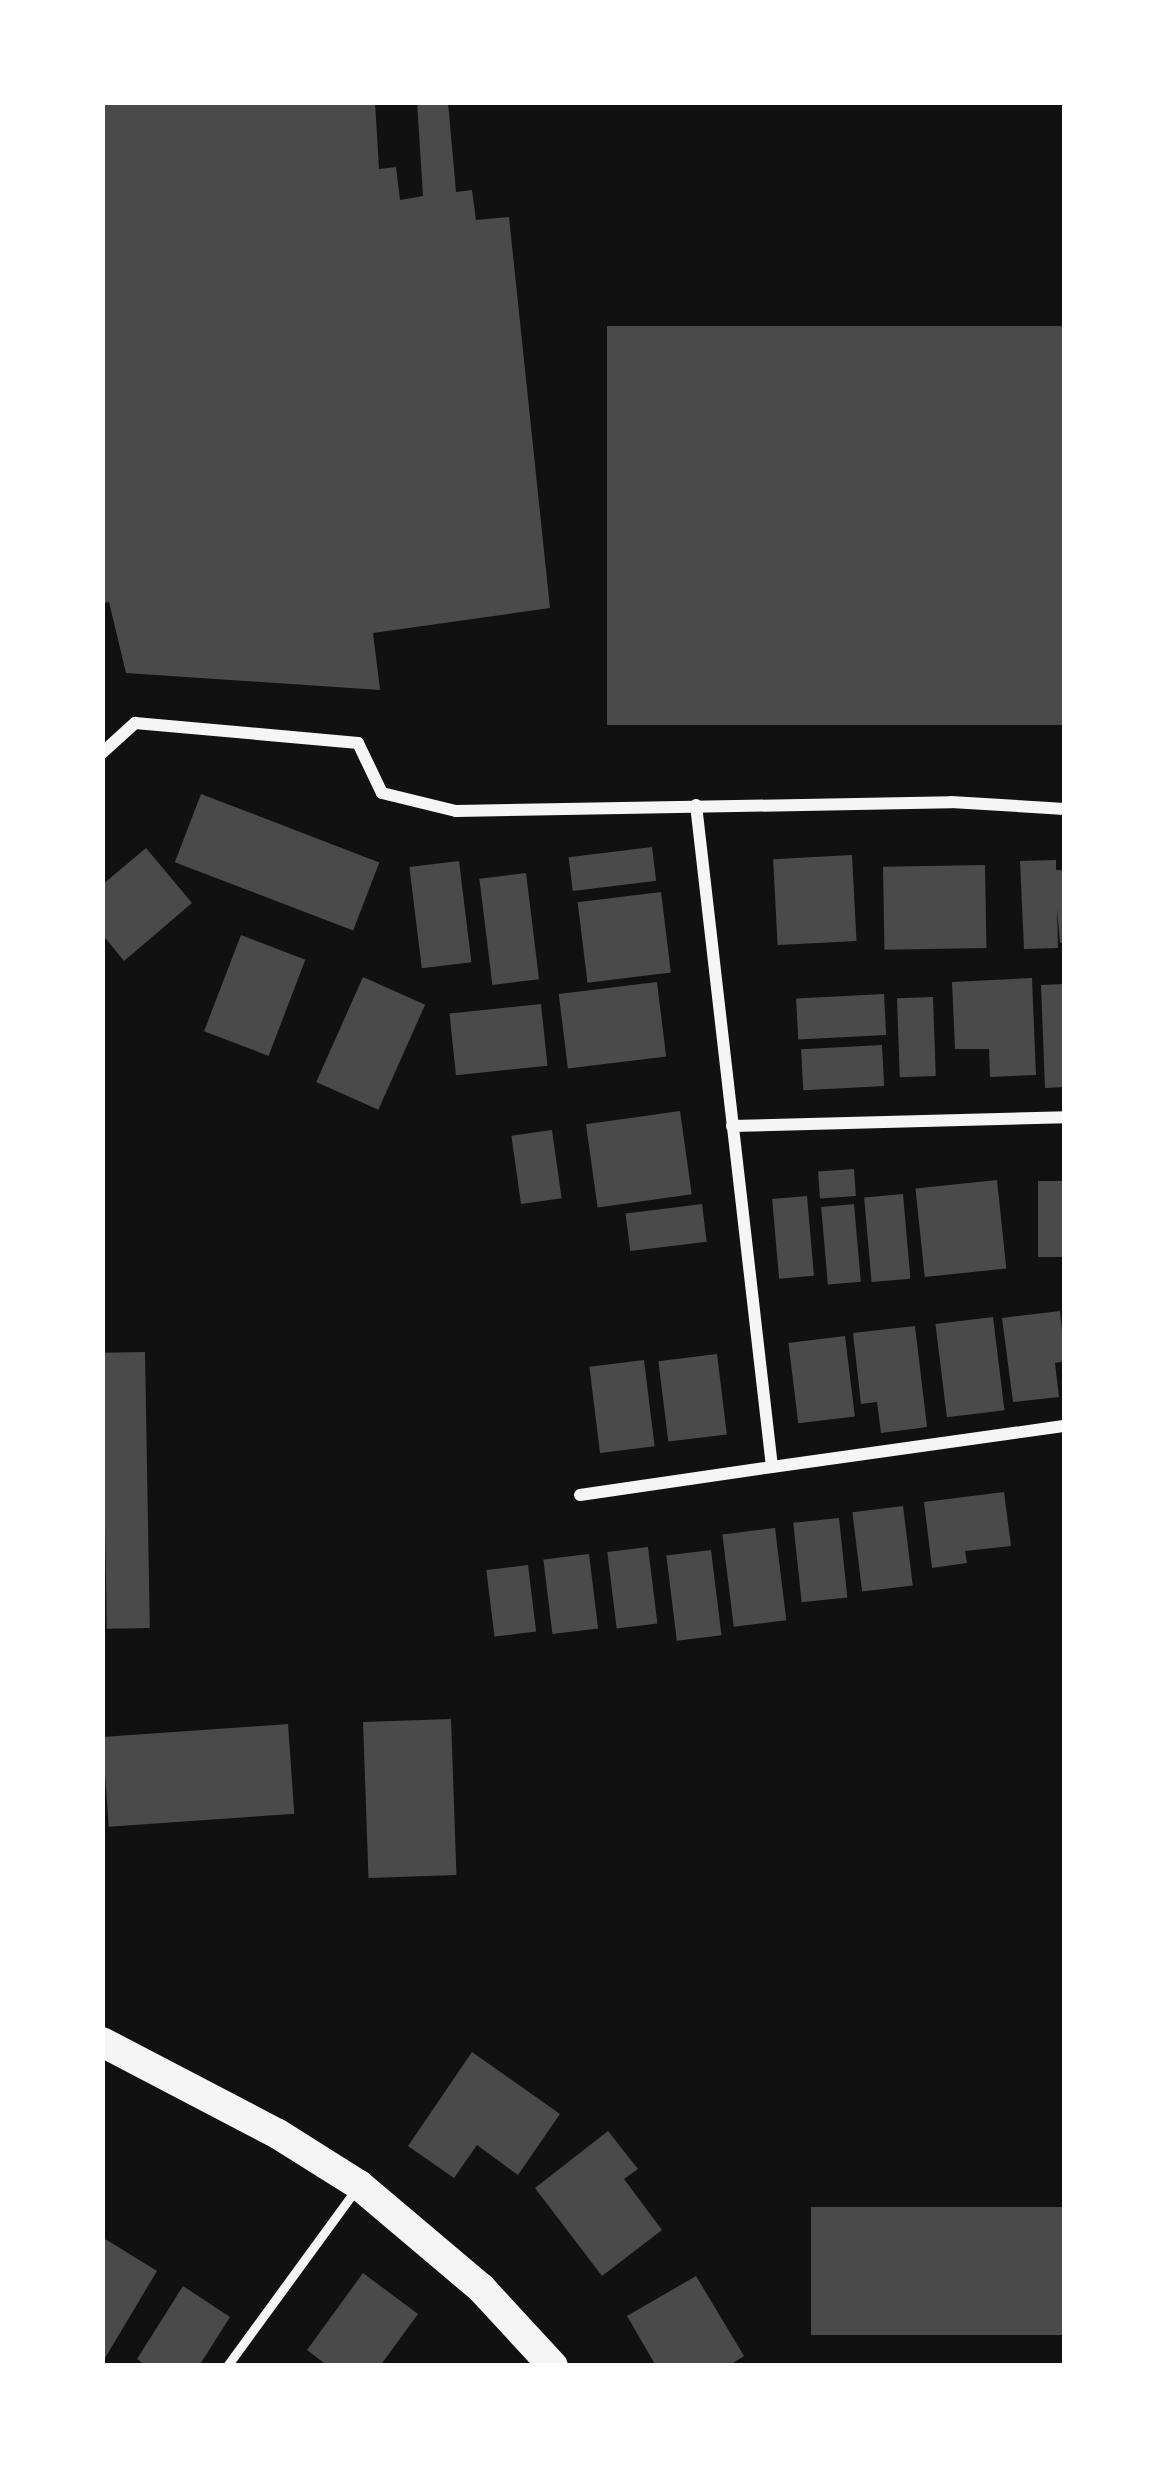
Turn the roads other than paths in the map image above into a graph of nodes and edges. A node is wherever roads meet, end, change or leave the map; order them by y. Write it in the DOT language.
graph roads {
  1 [pos="102,753"];
  2 [pos="695,805"];
  3 [pos="1065,809"];
  4 [pos="1065,1117"];
  5 [pos="732,1126"];
  6 [pos="1065,1426"];
  7 [pos="772,1467"];
  8 [pos="580,1495"];
  9 [pos="102,2042"];
  10 [pos="359,2185"];
  11 [pos="226,2366"];
  12 [pos="553,2366"];
  1 -- 2 [label="street"];
  2 -- 3 [label="street"];
  2 -- 5 [label="street"];
  4 -- 5 [label="street"];
  5 -- 7 [label="street"];
  6 -- 7 [label="street"];
  7 -- 8 [label="street"];
  9 -- 10 [label="main road"];
  10 -- 11 [label="lane"];
  10 -- 12 [label="main road"];
}
